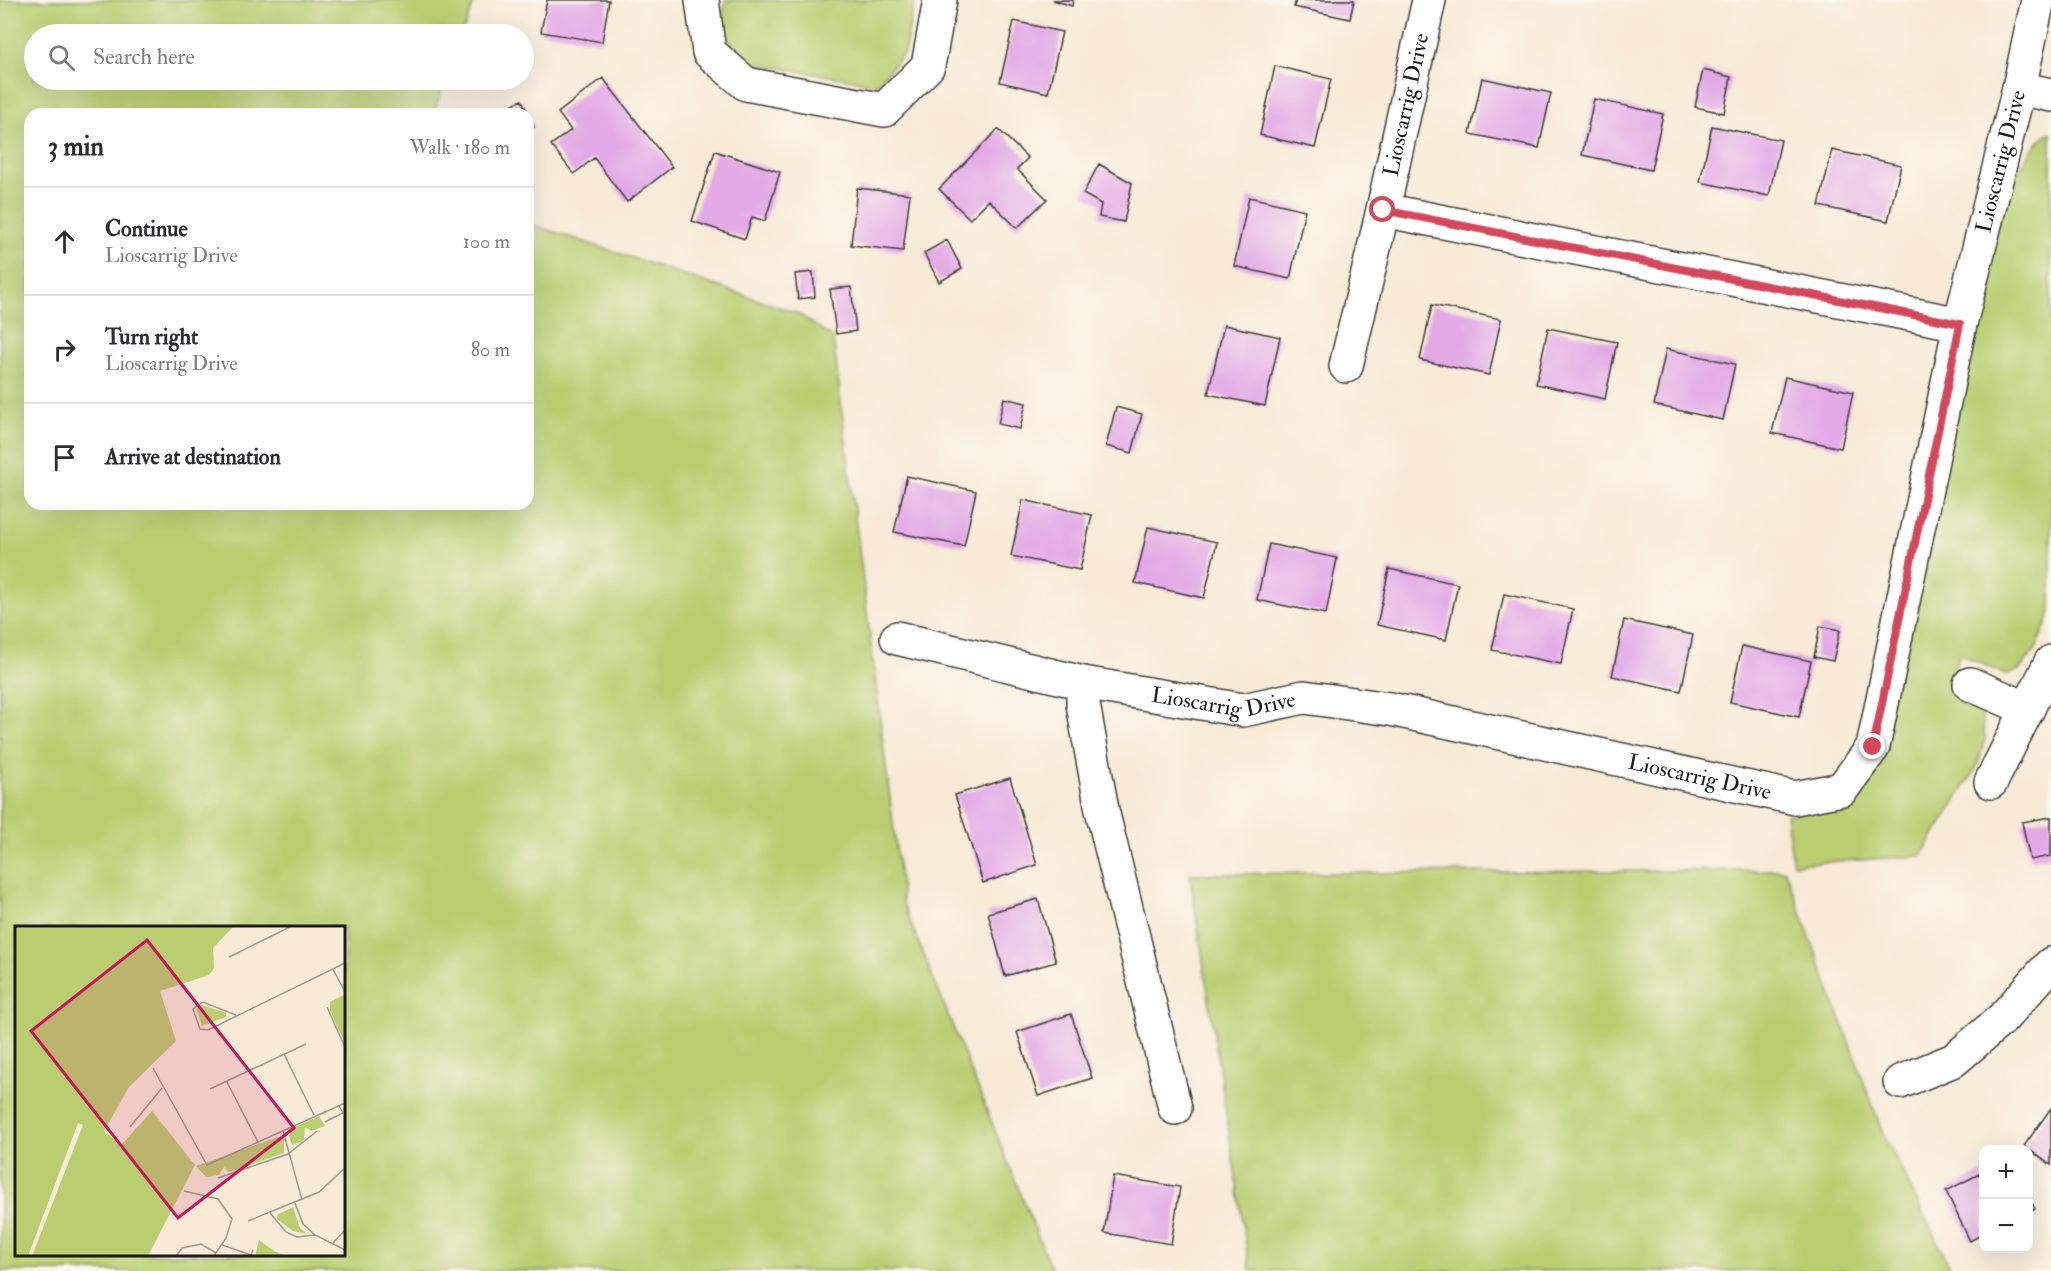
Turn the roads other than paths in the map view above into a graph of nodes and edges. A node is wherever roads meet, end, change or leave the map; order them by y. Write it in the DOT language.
graph roads {
  1 [pos="702,0"];
  2 [pos="940,0"];
  3 [pos="1429,0"];
  4 [pos="2038,0"];
  5 [pos="2019,88"];
  6 [pos="2051,95"];
  7 [pos="1383,210"];
  8 [pos="1960,324"];
  9 [pos="1346,366"];
  10 [pos="897,638"];
  11 [pos="2051,662"];
  12 [pos="1083,683"];
  13 [pos="1970,684"];
  14 [pos="2028,709"];
  15 [pos="1991,782"];
  16 [pos="2051,964"];
  17 [pos="1900,1082"];
  18 [pos="1175,1108"];
  1 -- 2 [label="street"];
  3 -- 7 [label="street, Lioscarrig Drive"];
  4 -- 5 [label="street, Lioscarrig Drive"];
  5 -- 6 [label="street"];
  5 -- 8 [label="street, Lioscarrig Drive"];
  7 -- 8 [label="street"];
  7 -- 9 [label="street, Lioscarrig Drive"];
  8 -- 12 [label="street, Lioscarrig Drive"];
  10 -- 12 [label="street, Lioscarrig Drive"];
  11 -- 14 [label="street"];
  12 -- 18 [label="street"];
  13 -- 14 [label="street"];
  14 -- 15 [label="street"];
  16 -- 17 [label="street"];
}
